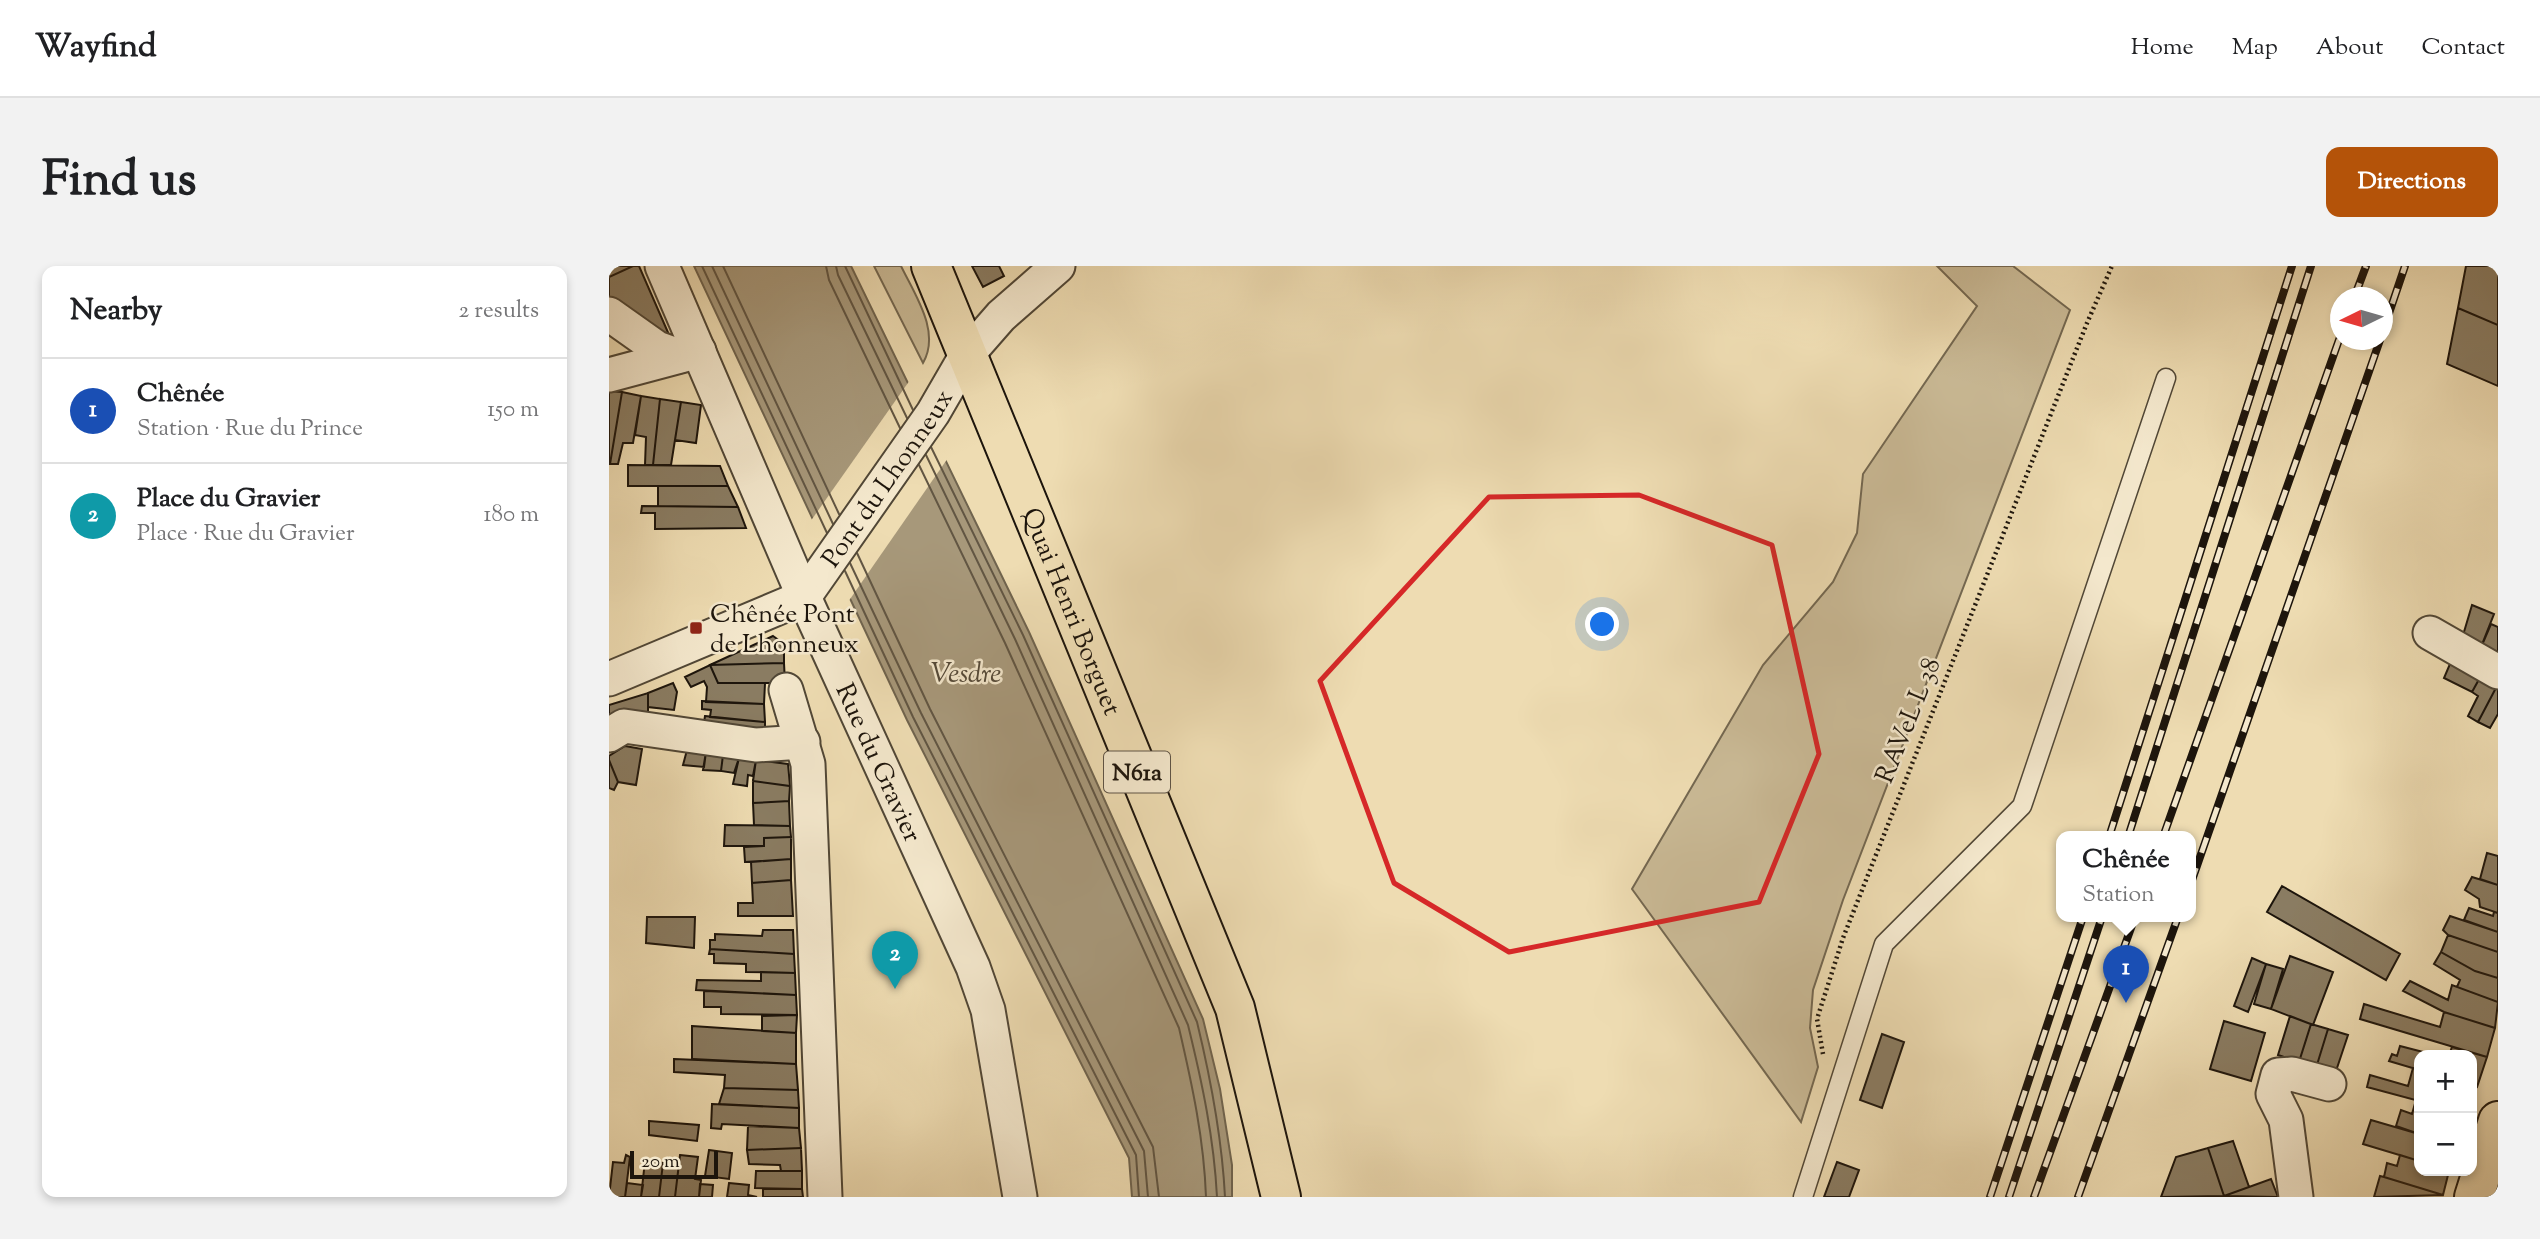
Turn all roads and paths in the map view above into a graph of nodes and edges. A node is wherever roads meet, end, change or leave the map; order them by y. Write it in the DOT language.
graph roads {
  1 [pos="662,266"];
  2 [pos="931,266"];
  3 [pos="1058,266"];
  4 [pos="2112,266"];
  5 [pos="609,314"];
  6 [pos="689,354"];
  7 [pos="967,356"];
  8 [pos="609,375"];
  9 [pos="2166,378"];
  10 [pos="804,597"];
  11 [pos="2430,633"];
  12 [pos="2498,672"];
  13 [pos="609,679"];
  14 [pos="786,690"];
  15 [pos="609,735"];
  16 [pos="803,742"];
  17 [pos="1825,1064"];
  18 [pos="2329,1084"];
  19 [pos="2498,1121"];
  20 [pos="825,1197"];
  21 [pos="1020,1197"];
  22 [pos="1282,1197"];
  23 [pos="1803,1197"];
  24 [pos="2296,1197"];
  25 [pos="2474,1197"];
  1 -- 6 [label="street, Rue du Gravier"];
  2 -- 7 [label="main road, Quai Henri Borguet / N61a"];
  3 -- 7 [label="street, Pont du Lhonneux"];
  4 -- 17 [label="path, RAVeL L 38"];
  5 -- 6 [label="street"];
  6 -- 8 [label="street"];
  6 -- 10 [label="street, Rue du Gravier"];
  7 -- 10 [label="street, Pont du Lhonneux"];
  7 -- 22 [label="main road, Quai Henri Borguet / N61a"];
  9 -- 23 [label="lane"];
  10 -- 13 [label="street"];
  10 -- 21 [label="street, Rue du Gravier"];
  11 -- 12 [label="street"];
  14 -- 16 [label="street"];
  15 -- 16 [label="street"];
  16 -- 20 [label="street"];
  18 -- 24 [label="street"];
  19 -- 25 [label="main road"];
}
